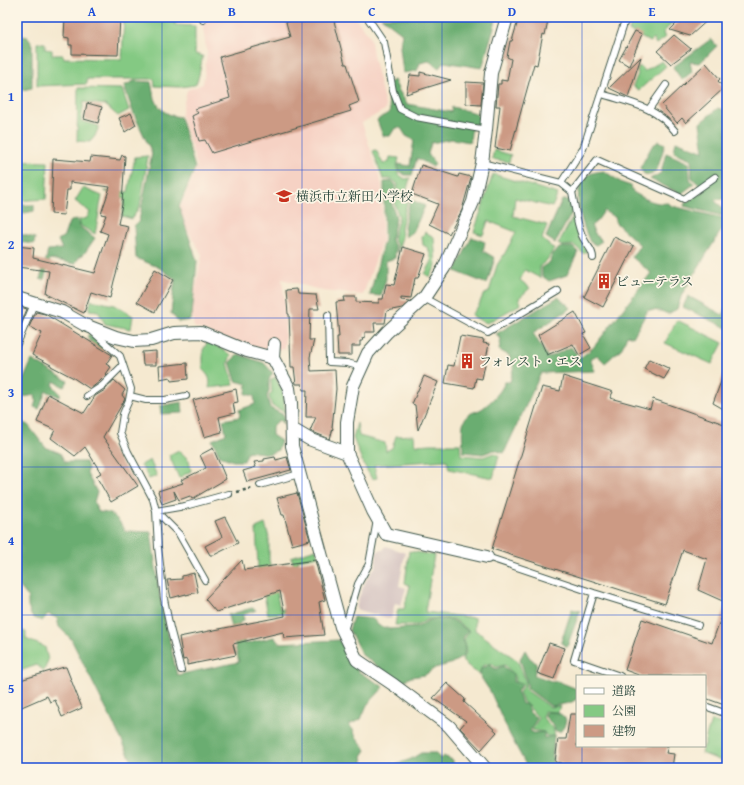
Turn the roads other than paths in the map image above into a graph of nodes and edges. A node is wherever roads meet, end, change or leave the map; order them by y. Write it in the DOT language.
graph roads {
  1 [pos="367,17"];
  2 [pos="507,17"];
  3 [pos="626,17"];
  4 [pos="666,85"];
  5 [pos="602,94"];
  6 [pos="649,108"];
  7 [pos="486,130"];
  8 [pos="675,131"];
  9 [pos="482,163"];
  10 [pos="714,177"];
  11 [pos="561,183"];
  12 [pos="572,192"];
  13 [pos="593,258"];
  14 [pos="558,291"];
  15 [pos="17,298"];
  16 [pos="424,298"];
  17 [pos="34,304"];
  18 [pos="328,315"];
  19 [pos="85,325"];
  20 [pos="17,344"];
  21 [pos="274,344"];
  22 [pos="273,358"];
  23 [pos="123,365"];
  24 [pos="362,367"];
  25 [pos="87,396"];
  26 [pos="130,396"];
  27 [pos="186,396"];
  28 [pos="292,429"];
  29 [pos="348,453"];
  30 [pos="299,474"];
  31 [pos="260,486"];
  32 [pos="229,494"];
  33 [pos="156,511"];
  34 [pos="377,518"];
  35 [pos="487,557"];
  36 [pos="205,580"];
  37 [pos="594,593"];
  38 [pos="698,625"];
  39 [pos="344,633"];
  40 [pos="181,670"];
  41 [pos="617,675"];
  42 [pos="706,706"];
  43 [pos="727,714"];
  44 [pos="485,768"];
  1 -- 7 [label="lane"];
  2 -- 7 [label="street"];
  3 -- 5 [label="lane"];
  4 -- 6 [label="lane"];
  5 -- 6 [label="lane"];
  5 -- 11 [label="lane"];
  6 -- 8 [label="lane"];
  7 -- 9 [label="street"];
  9 -- 11 [label="lane"];
  9 -- 16 [label="street"];
  10 -- 12 [label="lane"];
  11 -- 12 [label="lane"];
  12 -- 13 [label="lane"];
  14 -- 16 [label="lane"];
  15 -- 17 [label="street"];
  16 -- 24 [label="street"];
  17 -- 19 [label="street"];
  17 -- 20 [label="lane"];
  18 -- 24 [label="lane"];
  19 -- 22 [label="street"];
  19 -- 23 [label="lane"];
  21 -- 22 [label="street"];
  22 -- 28 [label="street"];
  23 -- 25 [label="lane"];
  23 -- 26 [label="lane"];
  24 -- 29 [label="street"];
  26 -- 27 [label="lane"];
  26 -- 33 [label="lane"];
  28 -- 29 [label="street"];
  28 -- 30 [label="street"];
  29 -- 34 [label="street"];
  30 -- 31 [label="lane"];
  30 -- 39 [label="street"];
  32 -- 33 [label="lane"];
  33 -- 36 [label="lane"];
  33 -- 40 [label="lane"];
  34 -- 35 [label="street"];
  34 -- 39 [label="lane"];
  35 -- 37 [label="lane"];
  37 -- 38 [label="lane"];
  37 -- 41 [label="lane"];
  39 -- 44 [label="street"];
  42 -- 43 [label="lane"];
}
